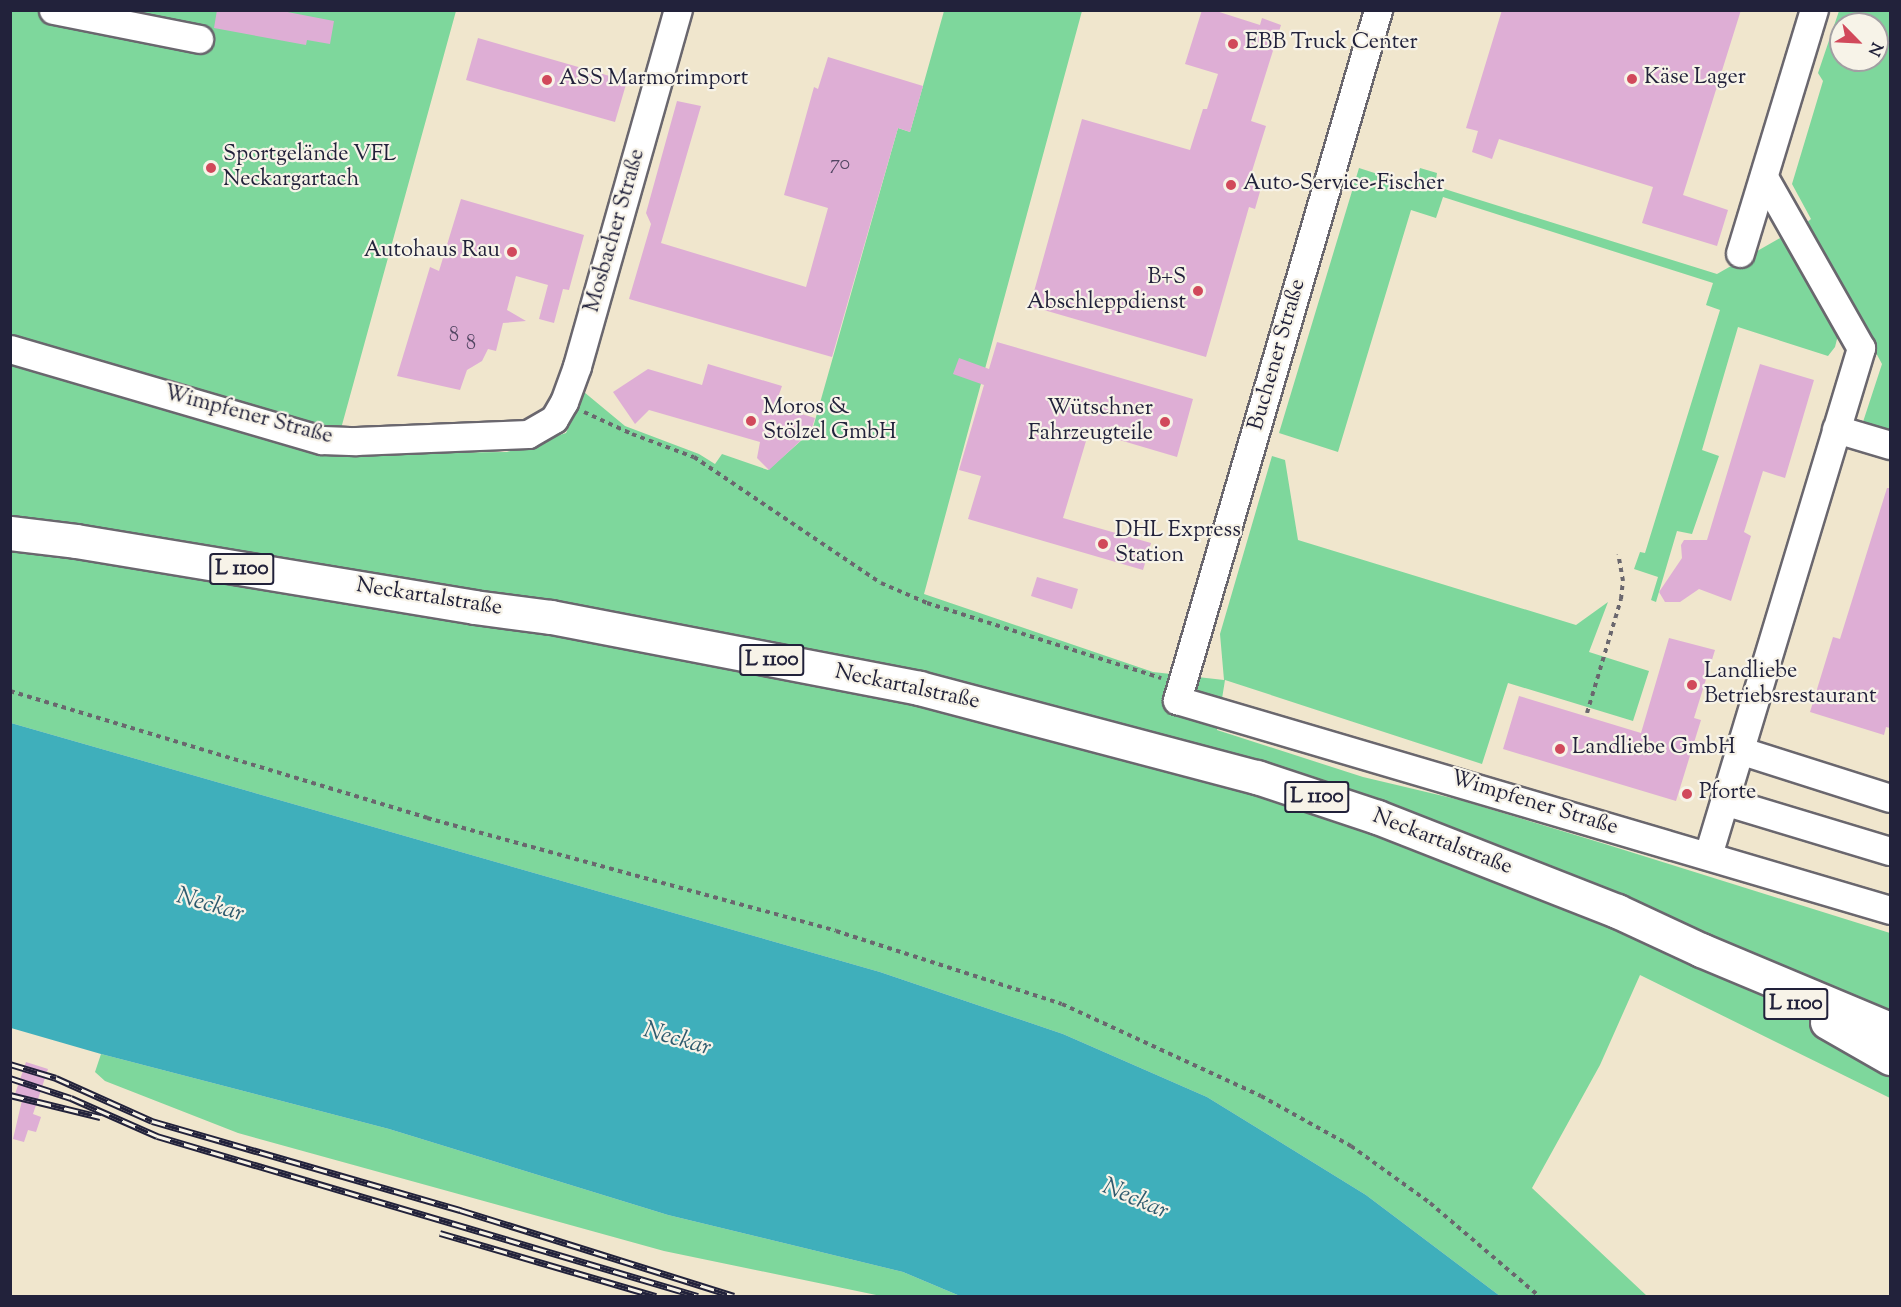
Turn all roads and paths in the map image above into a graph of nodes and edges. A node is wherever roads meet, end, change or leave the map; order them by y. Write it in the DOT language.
graph roads {
  1 [pos="53,10"];
  2 [pos="678,10"];
  3 [pos="1378,10"];
  4 [pos="1814,10"];
  5 [pos="199,39"];
  6 [pos="1764,177"];
  7 [pos="1740,253"];
  8 [pos="10,350"];
  9 [pos="564,402"];
  10 [pos="1836,429"];
  11 [pos="528,434"];
  12 [pos="1890,445"];
  13 [pos="10,533"];
  14 [pos="1618,554"];
  15 [pos="10,691"];
  16 [pos="1180,692"];
  17 [pos="1587,714"];
  18 [pos="1739,750"];
  19 [pos="1890,798"];
  20 [pos="1724,801"];
  21 [pos="1890,851"];
  22 [pos="1708,855"];
  23 [pos="1890,910"];
  24 [pos="1701,950"];
  25 [pos="1890,1029"];
  26 [pos="1890,1058"];
  27 [pos="1539,1296"];
  1 -- 5 [label="street"];
  2 -- 9 [label="street, Mosbacher Straße"];
  3 -- 16 [label="street, Buchener Straße"];
  4 -- 6 [label="street"];
  6 -- 7 [label="street"];
  6 -- 10 [label="street"];
  8 -- 11 [label="street, Wimpfener Straße"];
  9 -- 11 [label="street, Mosbacher Straße"];
  9 -- 16 [label="path"];
  10 -- 12 [label="street"];
  10 -- 18 [label="street"];
  13 -- 24 [label="main road, Neckartalstraße / L 1100"];
  14 -- 17 [label="path"];
  15 -- 27 [label="path"];
  16 -- 22 [label="street, Wimpfener Straße"];
  18 -- 19 [label="street"];
  18 -- 20 [label="street"];
  20 -- 21 [label="street"];
  20 -- 22 [label="street"];
  22 -- 23 [label="street, Wimpfener Straße"];
  24 -- 25 [label="main road, Neckartalstraße / L 1100"];
  24 -- 26 [label="main road, Neckartalstraße / L 1100"];
}
